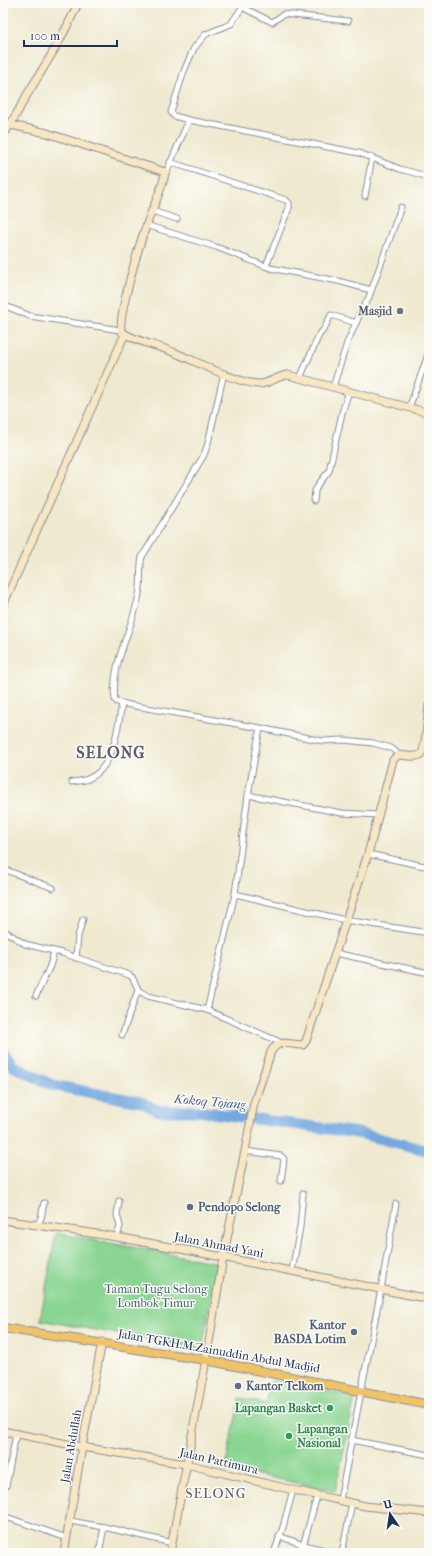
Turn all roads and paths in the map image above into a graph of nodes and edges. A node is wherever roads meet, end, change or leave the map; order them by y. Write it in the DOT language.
graph roads {
  1 [pos="78,3"];
  2 [pos="244,5"];
  3 [pos="348,21"];
  4 [pos="189,120"];
  5 [pos="3,123"];
  6 [pos="11,125"];
  7 [pos="3,134"];
  8 [pos="372,157"];
  9 [pos="170,162"];
  10 [pos="166,173"];
  11 [pos="429,177"];
  12 [pos="365,196"];
  13 [pos="401,207"];
  14 [pos="152,211"];
  15 [pos="177,219"];
  16 [pos="146,225"];
  17 [pos="266,266"];
  18 [pos="371,290"];
  19 [pos="3,305"];
  20 [pos="356,323"];
  21 [pos="122,332"];
  22 [pos="429,352"];
  23 [pos="224,373"];
  24 [pos="300,378"];
  25 [pos="333,387"];
  26 [pos="349,391"];
  27 [pos="409,408"];
  28 [pos="429,413"];
  29 [pos="314,501"];
  30 [pos="6,589"];
  31 [pos="3,605"];
  32 [pos="122,703"];
  33 [pos="429,705"];
  34 [pos="260,728"];
  35 [pos="421,754"];
  36 [pos="398,755"];
  37 [pos="429,755"];
  38 [pos="72,782"];
  39 [pos="248,795"];
  40 [pos="378,815"];
  41 [pos="368,854"];
  42 [pos="429,867"];
  43 [pos="3,869"];
  44 [pos="53,888"];
  45 [pos="235,894"];
  46 [pos="83,918"];
  47 [pos="346,920"];
  48 [pos="3,930"];
  49 [pos="429,933"];
  50 [pos="54,952"];
  51 [pos="335,953"];
  52 [pos="76,958"];
  53 [pos="429,973"];
  54 [pos="138,990"];
  55 [pos="36,996"];
  56 [pos="207,1010"];
  57 [pos="122,1035"];
  58 [pos="282,1043"];
  59 [pos="245,1147"];
  60 [pos="281,1181"];
  61 [pos="303,1194"];
  62 [pos="119,1201"];
  63 [pos="44,1203"];
  64 [pos="396,1204"];
  65 [pos="3,1220"];
  66 [pos="37,1225"];
  67 [pos="118,1237"];
  68 [pos="223,1258"];
  69 [pos="292,1271"];
  70 [pos="381,1289"];
  71 [pos="429,1299"];
  72 [pos="3,1328"];
  73 [pos="102,1342"];
  74 [pos="206,1360"];
  75 [pos="361,1391"];
  76 [pos="429,1405"];
  77 [pos="3,1431"];
  78 [pos="16,1434"];
  79 [pos="351,1440"];
  80 [pos="82,1447"];
  81 [pos="429,1455"];
  82 [pos="186,1464"];
  83 [pos="6,1486"];
  84 [pos="293,1490"];
  85 [pos="317,1496"];
  86 [pos="340,1500"];
  87 [pos="352,1503"];
  88 [pos="429,1513"];
  89 [pos="3,1516"];
  90 [pos="70,1521"];
  91 [pos="104,1527"];
  92 [pos="279,1536"];
  93 [pos="67,1538"];
  94 [pos="172,1543"];
  95 [pos="304,1545"];
  96 [pos="64,1553"];
  97 [pos="99,1553"];
  98 [pos="170,1553"];
  99 [pos="274,1553"];
  100 [pos="301,1553"];
  101 [pos="336,1553"];
  102 [pos="342,1553"];
  1 -- 6 [label="street"];
  2 -- 3 [label="street"];
  2 -- 4 [label="street"];
  4 -- 8 [label="street"];
  4 -- 9 [label="street"];
  5 -- 6 [label="street"];
  6 -- 7 [label="street"];
  6 -- 10 [label="street"];
  8 -- 11 [label="street"];
  8 -- 12 [label="street"];
  9 -- 10 [label="street"];
  9 -- 17 [label="street"];
  10 -- 14 [label="street"];
  13 -- 18 [label="street"];
  14 -- 15 [label="street"];
  14 -- 16 [label="street"];
  16 -- 17 [label="street"];
  16 -- 21 [label="street"];
  17 -- 18 [label="street"];
  18 -- 20 [label="street"];
  19 -- 21 [label="street"];
  20 -- 24 [label="street"];
  20 -- 25 [label="street"];
  21 -- 23 [label="street"];
  21 -- 30 [label="street"];
  22 -- 27 [label="street"];
  23 -- 24 [label="street"];
  23 -- 32 [label="street"];
  24 -- 25 [label="street"];
  25 -- 26 [label="street"];
  26 -- 27 [label="street"];
  26 -- 29 [label="street"];
  27 -- 28 [label="street"];
  30 -- 31 [label="street"];
  32 -- 34 [label="street"];
  32 -- 38 [label="street"];
  33 -- 35 [label="street"];
  34 -- 36 [label="street"];
  34 -- 39 [label="street"];
  35 -- 36 [label="street"];
  35 -- 37 [label="street"];
  36 -- 40 [label="street"];
  39 -- 40 [label="street"];
  39 -- 45 [label="street"];
  40 -- 41 [label="street"];
  41 -- 42 [label="street"];
  41 -- 47 [label="street"];
  43 -- 44 [label="street"];
  45 -- 47 [label="street"];
  45 -- 56 [label="street"];
  46 -- 52 [label="street"];
  47 -- 49 [label="street"];
  47 -- 51 [label="street"];
  48 -- 50 [label="street"];
  50 -- 52 [label="street"];
  50 -- 55 [label="street"];
  51 -- 53 [label="street"];
  51 -- 58 [label="street"];
  52 -- 54 [label="street"];
  54 -- 56 [label="street"];
  54 -- 57 [label="street"];
  56 -- 58 [label="street"];
  58 -- 59 [label="street"];
  59 -- 60 [label="street"];
  59 -- 68 [label="street"];
  61 -- 69 [label="street"];
  62 -- 67 [label="street"];
  63 -- 66 [label="street"];
  64 -- 70 [label="street"];
  65 -- 66 [label="street, Jalan Ahmad Yani"];
  66 -- 67 [label="street, Jalan Ahmad Yani"];
  67 -- 68 [label="street, Jalan Ahmad Yani"];
  68 -- 69 [label="street, Jalan Ahmad Yani"];
  68 -- 74 [label="street"];
  69 -- 70 [label="street, Jalan Ahmad Yani"];
  70 -- 71 [label="street, Jalan Ahmad Yani"];
  70 -- 75 [label="street"];
  72 -- 73 [label="main road, Jalan TGKH.M.Zainuddin Abdul Madjid"];
  73 -- 74 [label="main road, Jalan TGKH.M.Zainuddin Abdul Madjid"];
  73 -- 80 [label="street, Jalan Abdullah"];
  74 -- 75 [label="main road, Jalan TGKH.M.Zainuddin Abdul Madjid"];
  74 -- 82 [label="street"];
  75 -- 76 [label="main road, Jalan TGKH.M.Zainuddin Abdul Madjid"];
  75 -- 79 [label="street"];
  77 -- 78 [label="street, Jalan Pattimura"];
  78 -- 80 [label="street, Jalan Pattimura"];
  78 -- 83 [label="street"];
  79 -- 81 [label="street"];
  79 -- 86 [label="street"];
  80 -- 82 [label="street, Jalan Pattimura"];
  80 -- 90 [label="street, Jalan Abdullah"];
  82 -- 84 [label="street, Jalan Pattimura"];
  82 -- 94 [label="street"];
  84 -- 85 [label="street, Jalan Pattimura"];
  84 -- 92 [label="street"];
  85 -- 86 [label="street, Jalan Pattimura"];
  85 -- 95 [label="street"];
  86 -- 87 [label="street, Jalan Pattimura"];
  87 -- 88 [label="street, Jalan Pattimura"];
  87 -- 102 [label="street"];
  89 -- 93 [label="street"];
  90 -- 91 [label="street"];
  90 -- 93 [label="street, Jalan Abdullah"];
  91 -- 94 [label="street"];
  91 -- 97 [label="street"];
  92 -- 95 [label="street"];
  92 -- 99 [label="street"];
  93 -- 96 [label="street, Jalan Abdullah"];
  94 -- 98 [label="street"];
  95 -- 100 [label="street"];
  95 -- 101 [label="street"];
}
